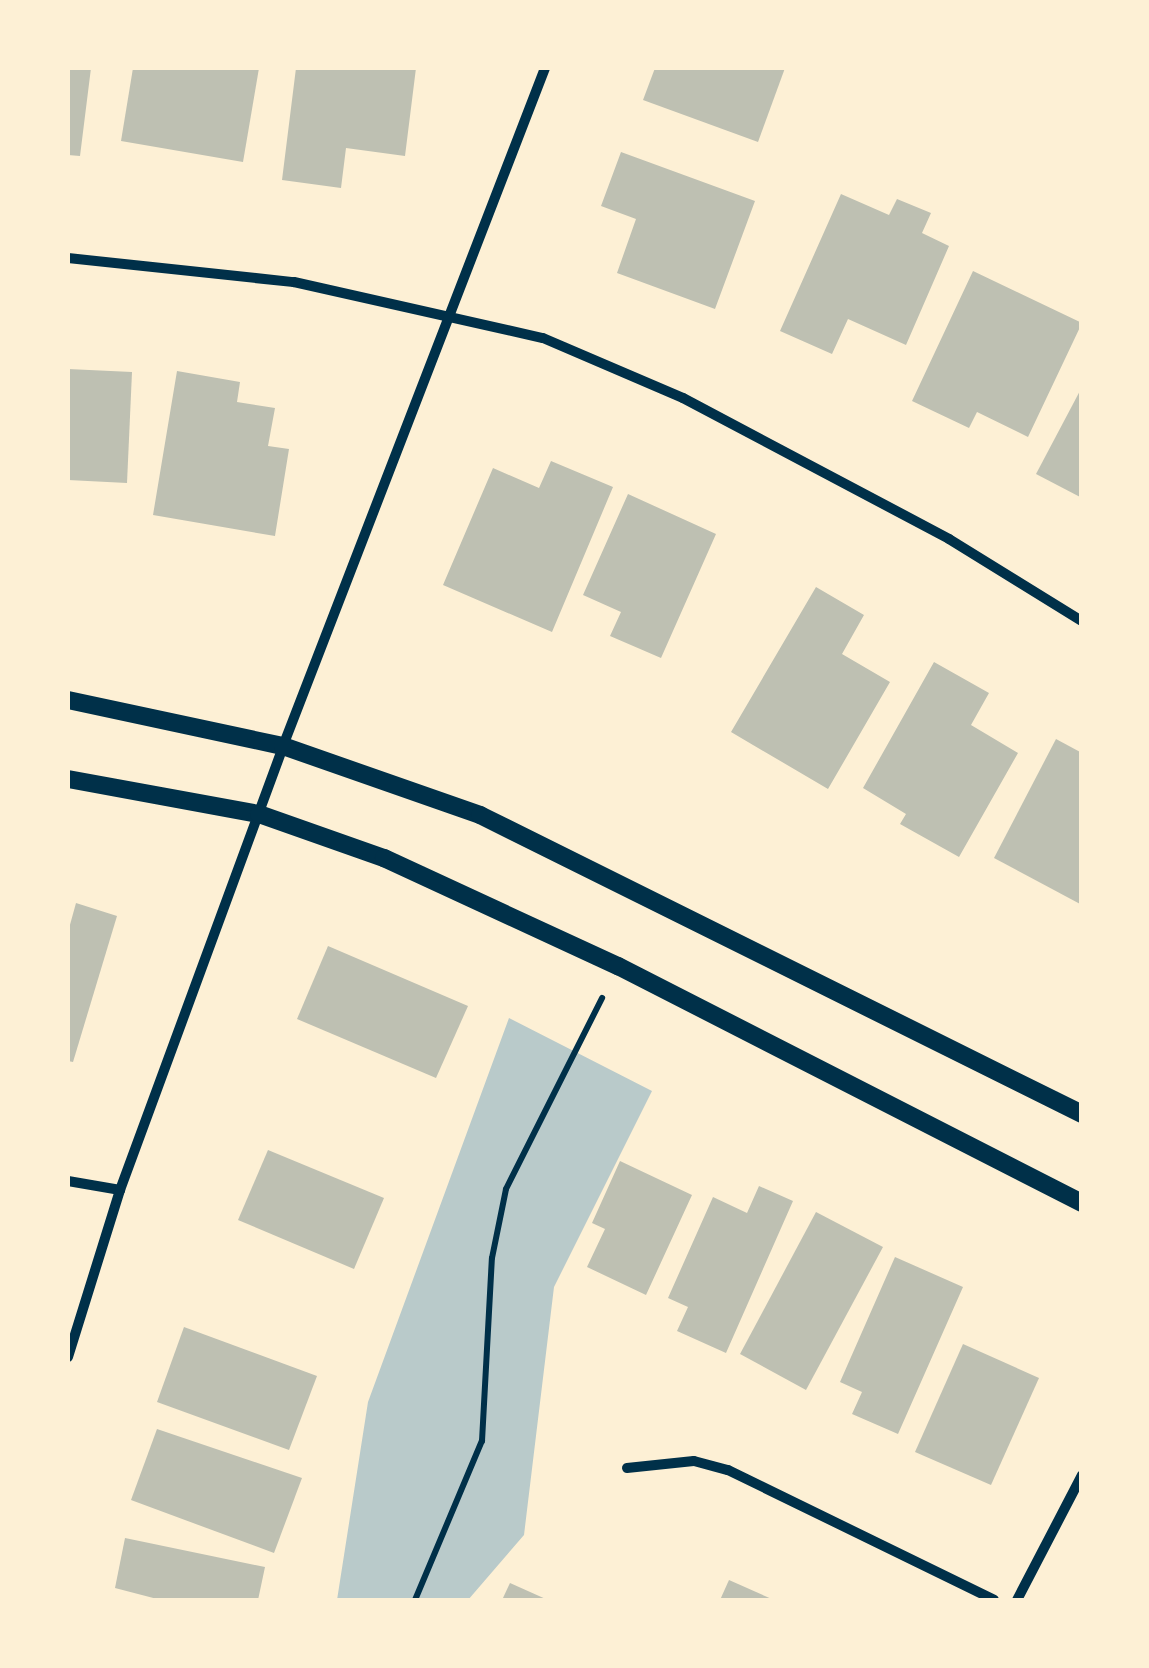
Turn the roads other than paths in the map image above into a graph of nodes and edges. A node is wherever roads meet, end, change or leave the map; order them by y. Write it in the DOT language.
graph roads {
  1 [pos="546,68"];
  2 [pos="68,258"];
  3 [pos="451,317"];
  4 [pos="1082,621"];
  5 [pos="68,700"];
  6 [pos="283,746"];
  7 [pos="68,779"];
  8 [pos="259,814"];
  9 [pos="1082,1114"];
  10 [pos="68,1181"];
  11 [pos="120,1190"];
  12 [pos="1082,1203"];
  13 [pos="68,1357"];
  14 [pos="627,1468"];
  15 [pos="1082,1475"];
  16 [pos="994,1600"];
  17 [pos="1017,1600"];
  1 -- 3 [label="street"];
  2 -- 3 [label="street"];
  3 -- 4 [label="street"];
  3 -- 6 [label="street"];
  5 -- 6 [label="street"];
  6 -- 8 [label="street"];
  6 -- 9 [label="street"];
  7 -- 8 [label="street"];
  8 -- 11 [label="street"];
  8 -- 12 [label="street"];
  10 -- 11 [label="street"];
  11 -- 13 [label="street"];
  14 -- 16 [label="street"];
  15 -- 17 [label="street"];
}
